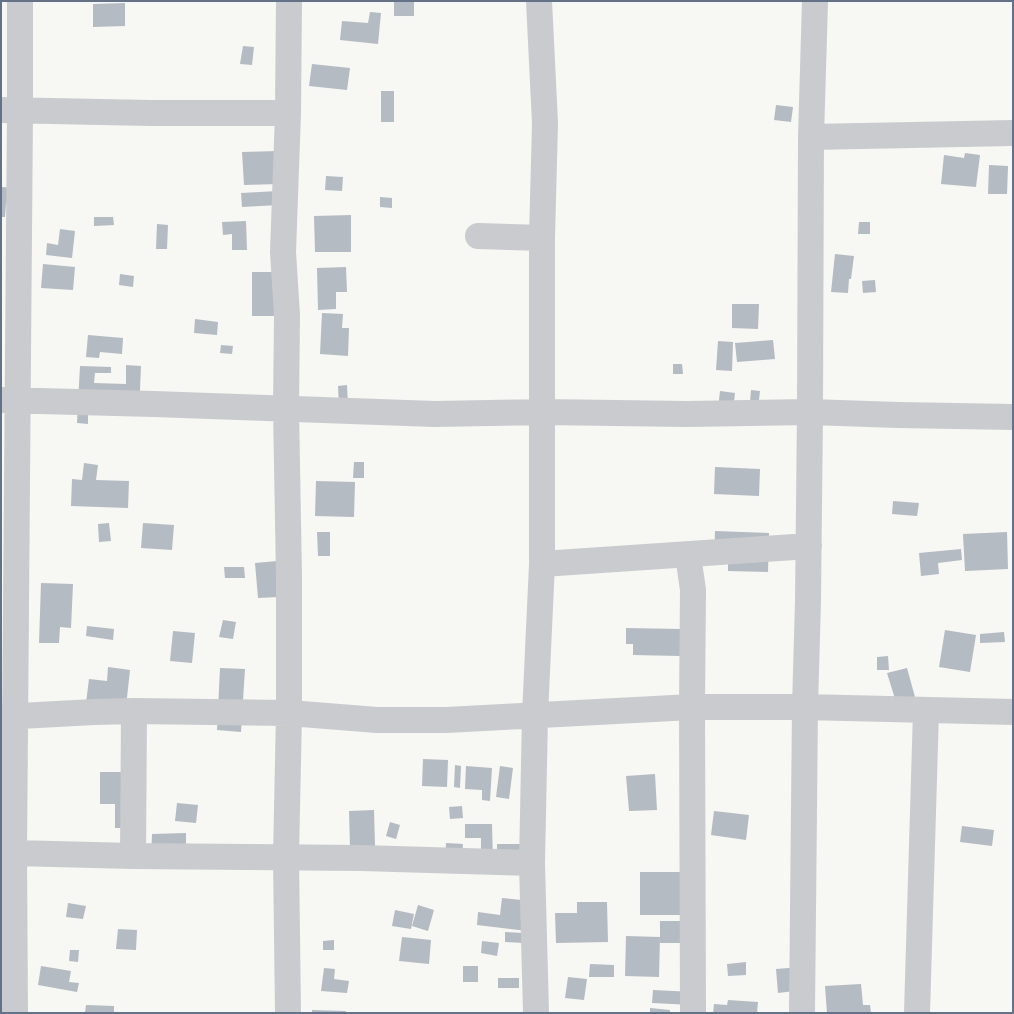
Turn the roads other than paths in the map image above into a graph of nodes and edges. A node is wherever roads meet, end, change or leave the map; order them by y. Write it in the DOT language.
graph roads {
  1 [pos="20,1"];
  2 [pos="289,1"];
  3 [pos="539,1"];
  4 [pos="815,1"];
  5 [pos="11,110"];
  6 [pos="288,113"];
  7 [pos="1013,133"];
  8 [pos="811,137"];
  9 [pos="478,236"];
  10 [pos="542,238"];
  11 [pos="10,400"];
  12 [pos="286,409"];
  13 [pos="543,412"];
  14 [pos="810,412"];
  15 [pos="1013,417"];
  16 [pos="809,546"];
  17 [pos="688,555"];
  18 [pos="542,564"];
  19 [pos="692,707"];
  20 [pos="805,707"];
  21 [pos="134,711"];
  22 [pos="926,711"];
  23 [pos="1013,712"];
  24 [pos="288,713"];
  25 [pos="535,715"];
  26 [pos="8,716"];
  27 [pos="14,853"];
  28 [pos="134,856"];
  29 [pos="286,857"];
  30 [pos="532,863"];
  31 [pos="15,1013"];
  32 [pos="288,1013"];
  33 [pos="536,1013"];
  34 [pos="692,1013"];
  35 [pos="802,1013"];
  36 [pos="917,1013"];
  1 -- 5 [label="street"];
  2 -- 6 [label="street"];
  3 -- 10 [label="street"];
  4 -- 8 [label="street"];
  5 -- 6 [label="street"];
  5 -- 11 [label="street"];
  6 -- 12 [label="street"];
  7 -- 8 [label="street"];
  8 -- 14 [label="street"];
  9 -- 10 [label="street"];
  10 -- 13 [label="street"];
  11 -- 12 [label="street"];
  11 -- 26 [label="street"];
  12 -- 13 [label="street"];
  12 -- 24 [label="street"];
  13 -- 14 [label="street"];
  13 -- 18 [label="street"];
  14 -- 15 [label="street"];
  14 -- 16 [label="street"];
  16 -- 17 [label="street"];
  16 -- 20 [label="street"];
  17 -- 18 [label="street"];
  17 -- 19 [label="street"];
  18 -- 25 [label="street"];
  19 -- 20 [label="street"];
  19 -- 25 [label="street"];
  19 -- 34 [label="street"];
  20 -- 22 [label="street"];
  20 -- 35 [label="street"];
  21 -- 24 [label="street"];
  21 -- 26 [label="street"];
  21 -- 28 [label="street"];
  22 -- 23 [label="street"];
  22 -- 36 [label="street"];
  24 -- 25 [label="street"];
  24 -- 29 [label="street"];
  25 -- 30 [label="street"];
  26 -- 27 [label="street"];
  27 -- 28 [label="street"];
  27 -- 31 [label="street"];
  28 -- 29 [label="street"];
  29 -- 30 [label="street"];
  29 -- 32 [label="street"];
  30 -- 33 [label="street"];
}
